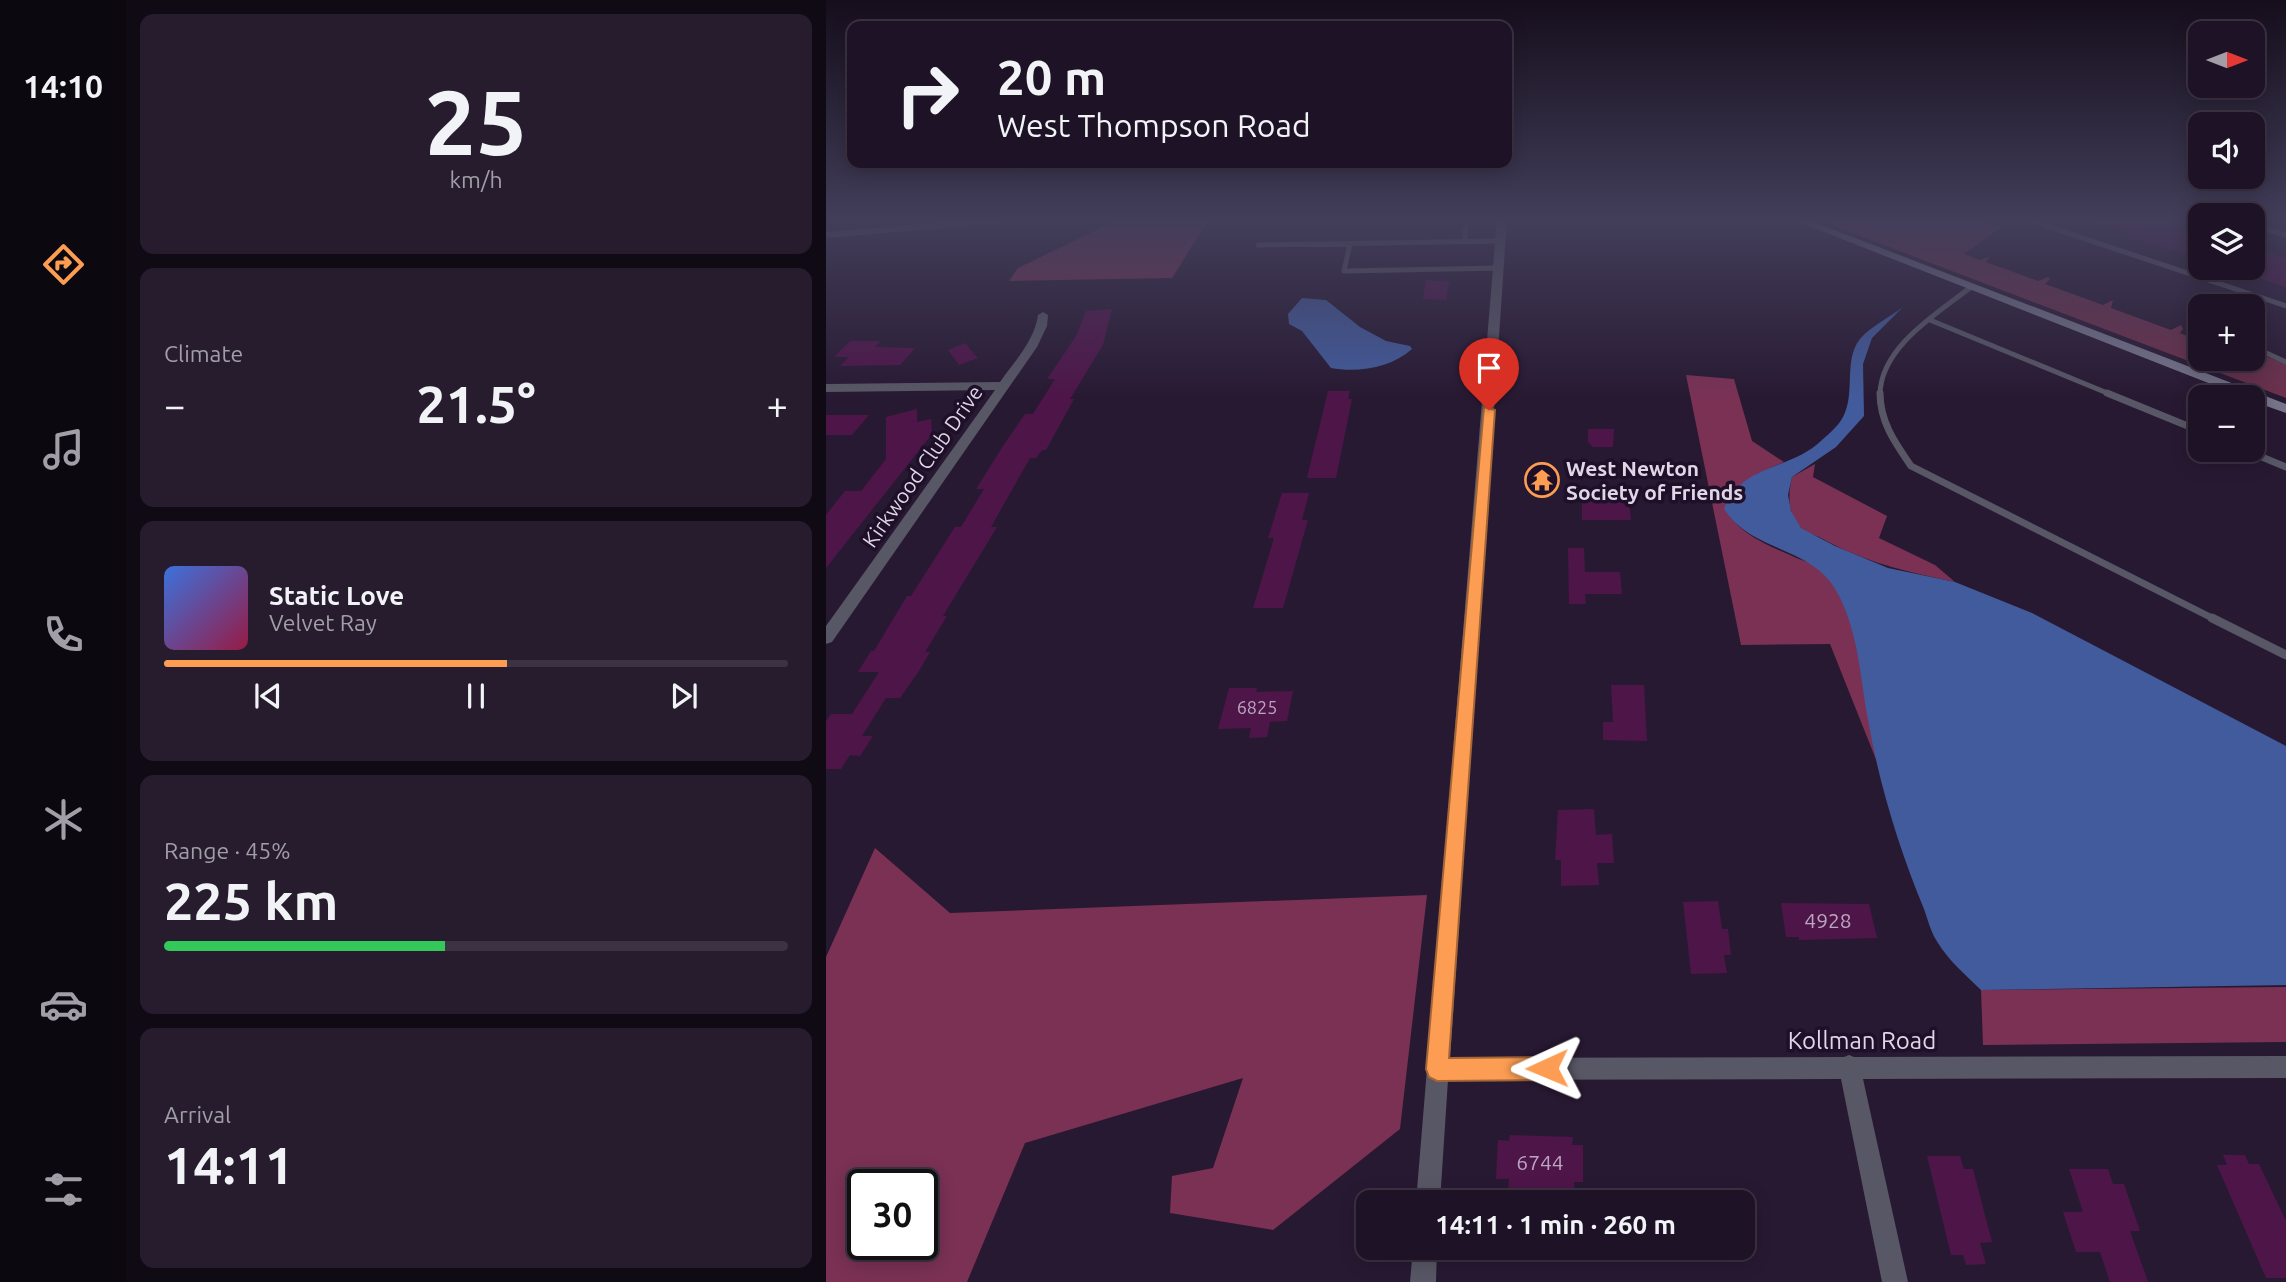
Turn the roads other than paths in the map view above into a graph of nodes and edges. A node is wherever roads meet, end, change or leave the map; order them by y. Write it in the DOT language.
graph roads {
  1 [pos="1498,279"];
  2 [pos="1950,279"];
  3 [pos="2204,279"];
  4 [pos="1971,287"];
  5 [pos="2286,306"];
  6 [pos="1043,315"];
  7 [pos="1930,320"];
  8 [pos="2286,355"];
  9 [pos="2286,362"];
  10 [pos="1004,386"];
  11 [pos="826,388"];
  12 [pos="2286,408"];
  13 [pos="2188,426"];
  14 [pos="2265,458"];
  15 [pos="2286,467"];
  16 [pos="826,638"];
  17 [pos="2286,655"];
  18 [pos="1849,1066"];
  19 [pos="2286,1067"];
  20 [pos="1437,1069"];
  21 [pos="1429,1190"];
  22 [pos="1424,1260"];
  23 [pos="1423,1282"];
  24 [pos="1895,1282"];
  1 -- 20 [label="street"];
  2 -- 4 [label="street"];
  3 -- 5 [label="lane"];
  4 -- 7 [label="lane"];
  4 -- 12 [label="street"];
  6 -- 10 [label="street, Kirkwood Club Drive"];
  7 -- 13 [label="lane"];
  7 -- 17 [label="lane"];
  8 -- 9 [label="lane"];
  10 -- 11 [label="street"];
  10 -- 16 [label="street, Kirkwood Club Drive"];
  14 -- 15 [label="lane"];
  18 -- 19 [label="street, Kollman Road"];
  18 -- 20 [label="street, Kollman Road"];
  18 -- 24 [label="street"];
  20 -- 21 [label="street"];
  22 -- 23 [label="street"];
}
